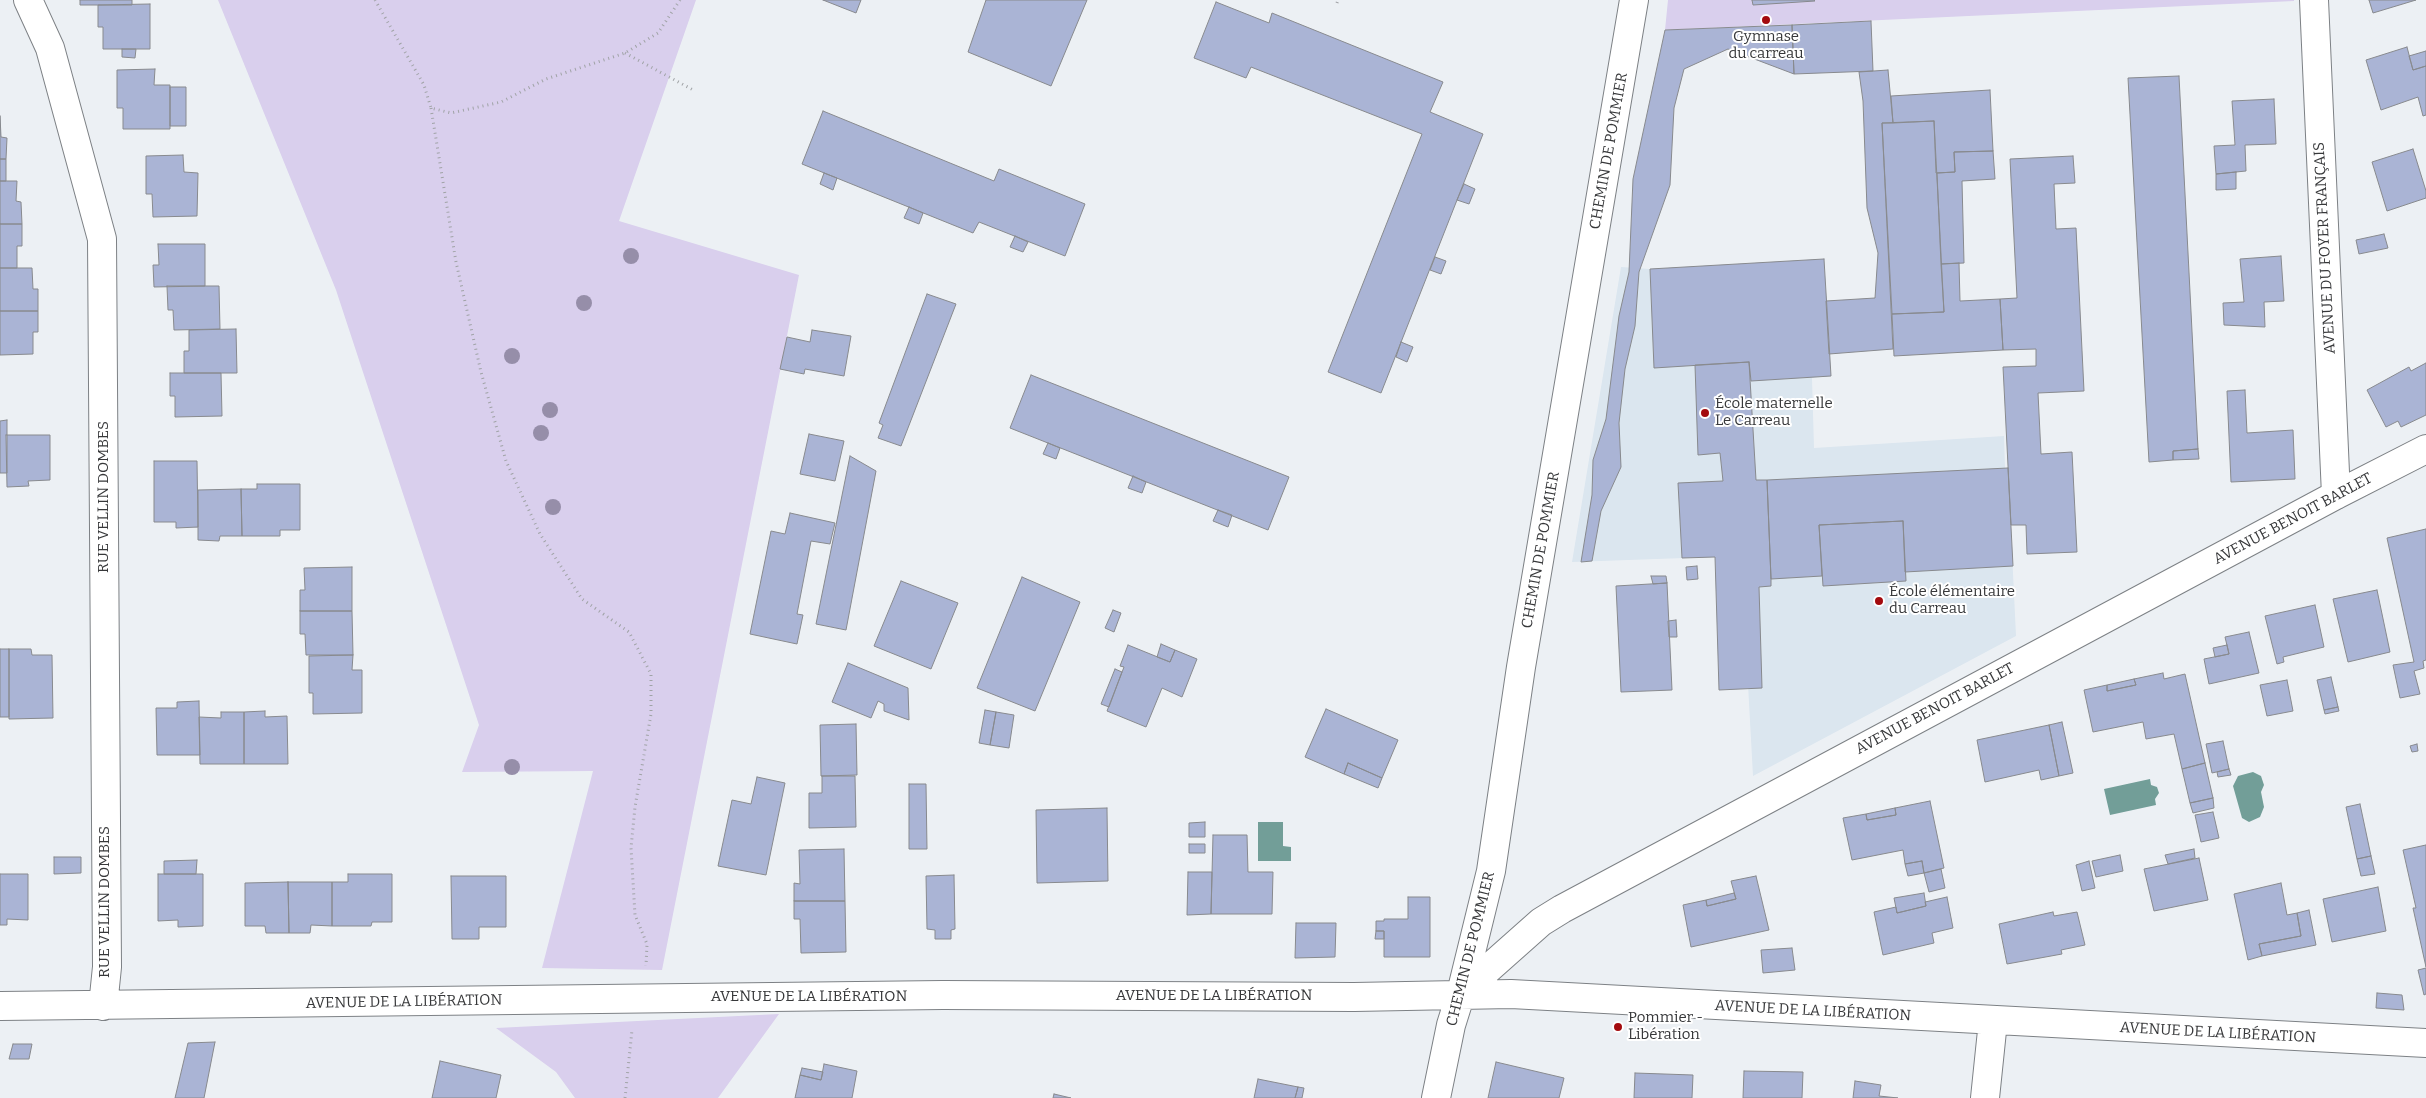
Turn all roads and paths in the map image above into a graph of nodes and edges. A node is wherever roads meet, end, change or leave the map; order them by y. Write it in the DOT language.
graph roads {
  1 [pos="28,0"];
  2 [pos="375,0"];
  3 [pos="680,0"];
  4 [pos="1634,0"];
  5 [pos="2314,0"];
  6 [pos="625,54"];
  7 [pos="694,92"];
  8 [pos="431,108"];
  9 [pos="2426,450"];
  10 [pos="2336,495"];
  11 [pos="1461,993"];
  12 [pos="636,998"];
  13 [pos="0,1006"];
  14 [pos="103,1006"];
  15 [pos="1993,1021"];
  16 [pos="2426,1043"];
  17 [pos="625,1098"];
  18 [pos="1436,1098"];
  19 [pos="1985,1098"];
  1 -- 14 [label="street, RUE VELLIN DOMBES"];
  2 -- 8 [label="path"];
  3 -- 6 [label="path"];
  4 -- 11 [label="street, CHEMIN DE POMMIER"];
  5 -- 10 [label="street, AVENUE DU FOYER FRANÇAIS"];
  6 -- 7 [label="path"];
  6 -- 8 [label="path"];
  8 -- 12 [label="path"];
  9 -- 10 [label="street, AVENUE BENOIT BARLET"];
  10 -- 11 [label="street, AVENUE BENOIT BARLET"];
  11 -- 12 [label="street, AVENUE DE LA LIBÉRATION"];
  11 -- 15 [label="street, AVENUE DE LA LIBÉRATION"];
  11 -- 18 [label="street, CHEMIN DE POMMIER"];
  12 -- 14 [label="street, AVENUE DE LA LIBÉRATION"];
  12 -- 17 [label="path"];
  13 -- 14 [label="street, AVENUE DE LA LIBÉRATION"];
  15 -- 16 [label="street, AVENUE DE LA LIBÉRATION"];
  15 -- 19 [label="street"];
}
